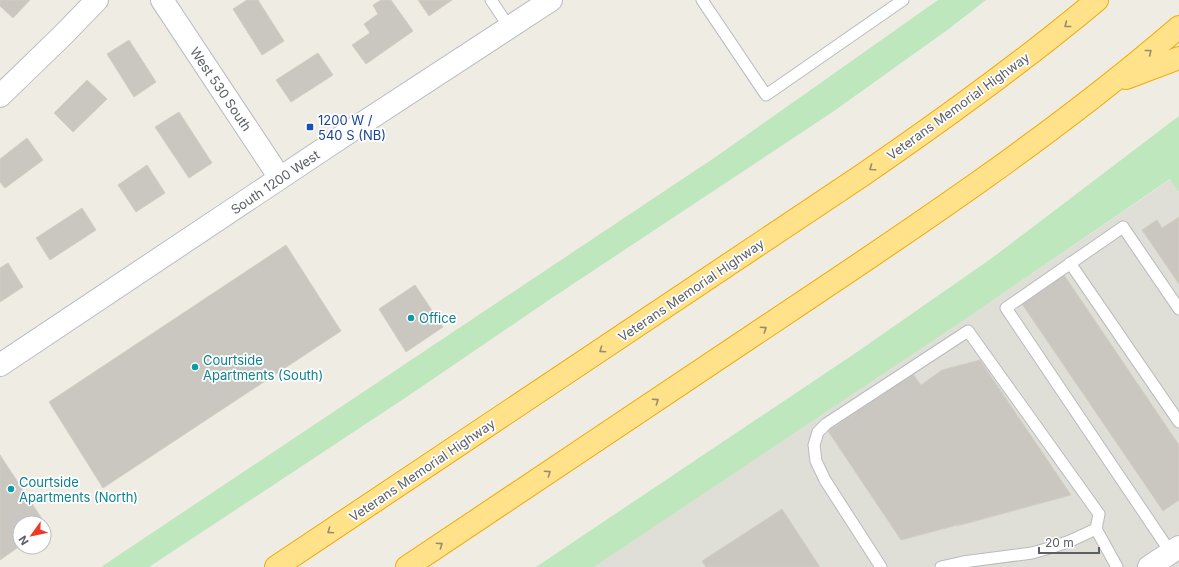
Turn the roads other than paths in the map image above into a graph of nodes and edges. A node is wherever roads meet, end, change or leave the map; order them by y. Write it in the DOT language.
graph roads {
  1 [pos="97,0"];
  2 [pos="162,0"];
  3 [pos="491,0"];
  4 [pos="551,0"];
  5 [pos="702,0"];
  6 [pos="903,0"];
  7 [pos="1097,0"];
  8 [pos="509,27"];
  9 [pos="1179,27"];
  10 [pos="1179,58"];
  11 [pos="1108,85"];
  12 [pos="0,96"];
  13 [pos="280,178"];
  14 [pos="1070,263"];
  15 [pos="1179,309"];
  16 [pos="0,365"];
  17 [pos="1179,422"];
  18 [pos="1096,529"];
  19 [pos="1175,550"];
  20 [pos="276,567"];
  21 [pos="407,567"];
  22 [pos="881,567"];
  23 [pos="941,567"];
  24 [pos="1117,567"];
  25 [pos="1149,567"];
  1 -- 12 [label="main road"];
  2 -- 13 [label="main road, West 530 South"];
  3 -- 8 [label="lane"];
  4 -- 8 [label="main road, South 1200 West"];
  5 -- 6 [label="lane"];
  7 -- 20 [label="highway, Veterans Memorial Highway, one-way"];
  8 -- 13 [label="main road, South 1200 West"];
  11 -- 9 [label="highway, one-way"];
  10 -- 11 [label="highway"];
  21 -- 11 [label="highway, one-way"];
  13 -- 16 [label="main road, South 1200 West"];
  14 -- 15 [label="lane"];
  14 -- 17 [label="lane"];
  14 -- 19 [label="lane"];
  18 -- 22 [label="lane"];
  18 -- 23 [label="lane"];
  18 -- 24 [label="lane"];
  19 -- 25 [label="main road"];
}
